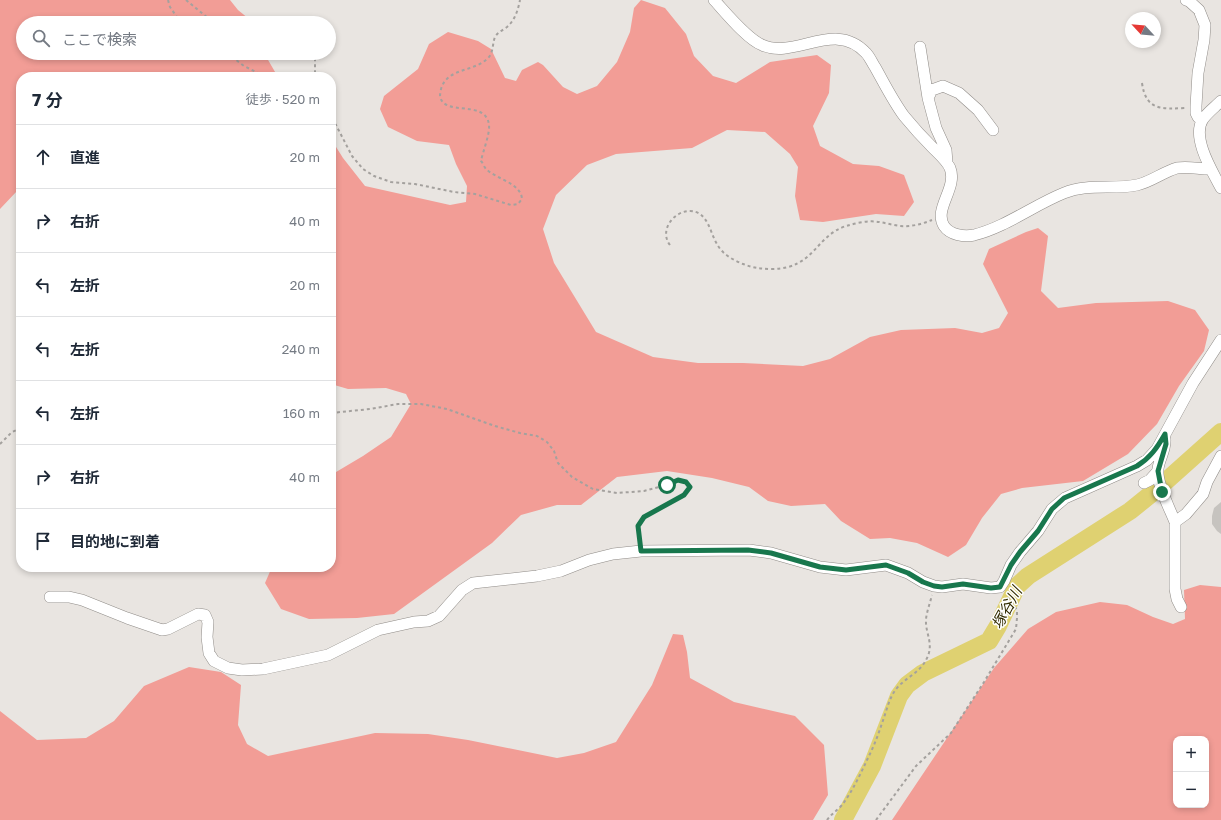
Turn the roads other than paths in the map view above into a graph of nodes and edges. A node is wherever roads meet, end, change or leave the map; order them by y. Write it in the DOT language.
graph roads {
  1 [pos="714,0"];
  2 [pos="1186,0"];
  3 [pos="920,47"];
  4 [pos="928,98"];
  5 [pos="1221,101"];
  6 [pos="1202,120"];
  7 [pos="993,130"];
  8 [pos="947,163"];
  9 [pos="1210,170"];
  10 [pos="1221,188"];
  11 [pos="1221,340"];
  12 [pos="1165,434"];
  13 [pos="1221,456"];
  14 [pos="1160,481"];
  15 [pos="1144,483"];
  16 [pos="1175,522"];
  17 [pos="50,597"];
  18 [pos="1180,607"];
  1 -- 8 [label="street"];
  2 -- 6 [label="street"];
  3 -- 4 [label="street"];
  4 -- 7 [label="street"];
  4 -- 8 [label="street"];
  5 -- 6 [label="street"];
  6 -- 9 [label="street"];
  8 -- 9 [label="street"];
  9 -- 10 [label="street"];
  11 -- 12 [label="street"];
  12 -- 14 [label="street"];
  12 -- 17 [label="street"];
  13 -- 16 [label="street"];
  14 -- 15 [label="street"];
  14 -- 16 [label="street"];
  16 -- 18 [label="street"];
}
